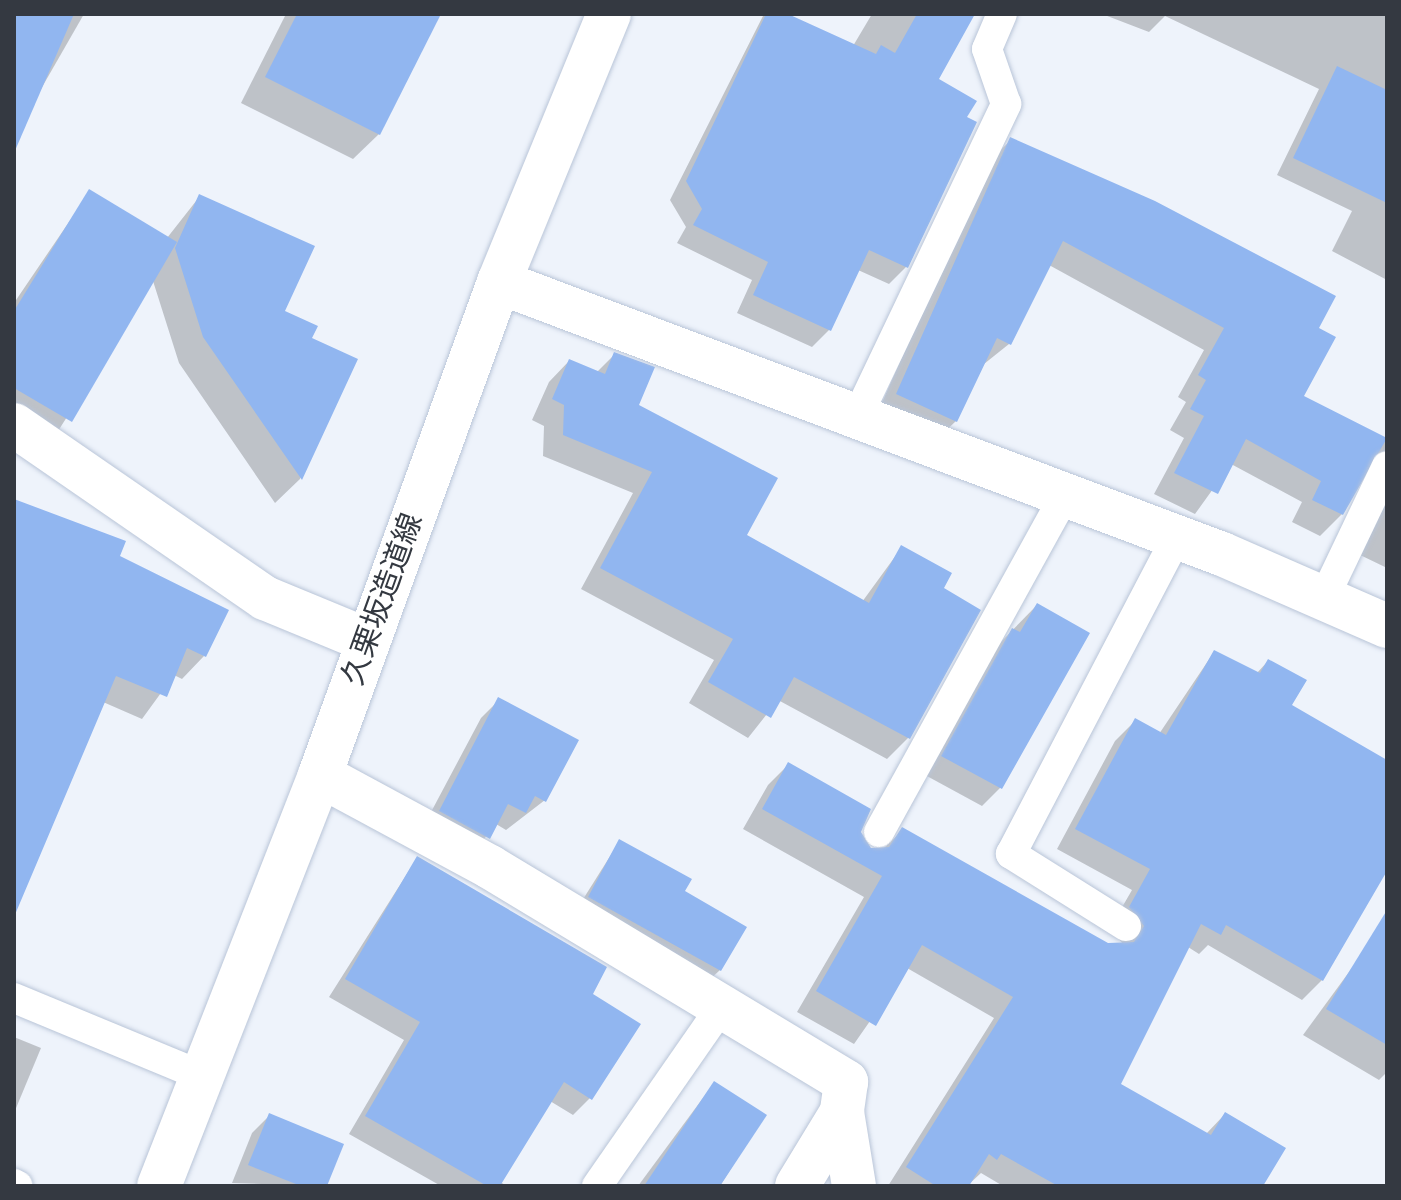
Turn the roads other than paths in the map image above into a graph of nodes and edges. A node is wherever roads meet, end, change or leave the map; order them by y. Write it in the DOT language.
graph roads {
  1 [pos="609,14"];
  2 [pos="1002,14"];
  3 [pos="499,282"];
  4 [pos="857,417"];
  5 [pos="14,425"];
  6 [pos="1387,466"];
  7 [pos="1065,495"];
  8 [pos="1177,537"];
  9 [pos="1324,598"];
  10 [pos="1387,626"];
  11 [pos="367,640"];
  12 [pos="320,775"];
  13 [pos="879,832"];
  14 [pos="1126,926"];
  15 [pos="14,998"];
  16 [pos="722,1006"];
  17 [pos="202,1076"];
  18 [pos="842,1112"];
  19 [pos="159,1186"];
  20 [pos="597,1186"];
  21 [pos="797,1186"];
  22 [pos="854,1186"];
  1 -- 3 [label="street, 久栗坂造道線"];
  2 -- 4 [label="lane"];
  3 -- 4 [label="street"];
  3 -- 11 [label="street, 久栗坂造道線"];
  4 -- 7 [label="street"];
  5 -- 11 [label="street"];
  6 -- 9 [label="lane"];
  7 -- 8 [label="street"];
  7 -- 13 [label="lane"];
  8 -- 9 [label="street"];
  8 -- 14 [label="lane"];
  9 -- 10 [label="street"];
  11 -- 12 [label="street, 久栗坂造道線"];
  12 -- 16 [label="street"];
  12 -- 17 [label="street, 久栗坂造道線"];
  15 -- 17 [label="lane"];
  16 -- 18 [label="street"];
  16 -- 20 [label="lane"];
  17 -- 19 [label="street, 久栗坂造道線"];
  18 -- 21 [label="street"];
  18 -- 22 [label="street"];
}
